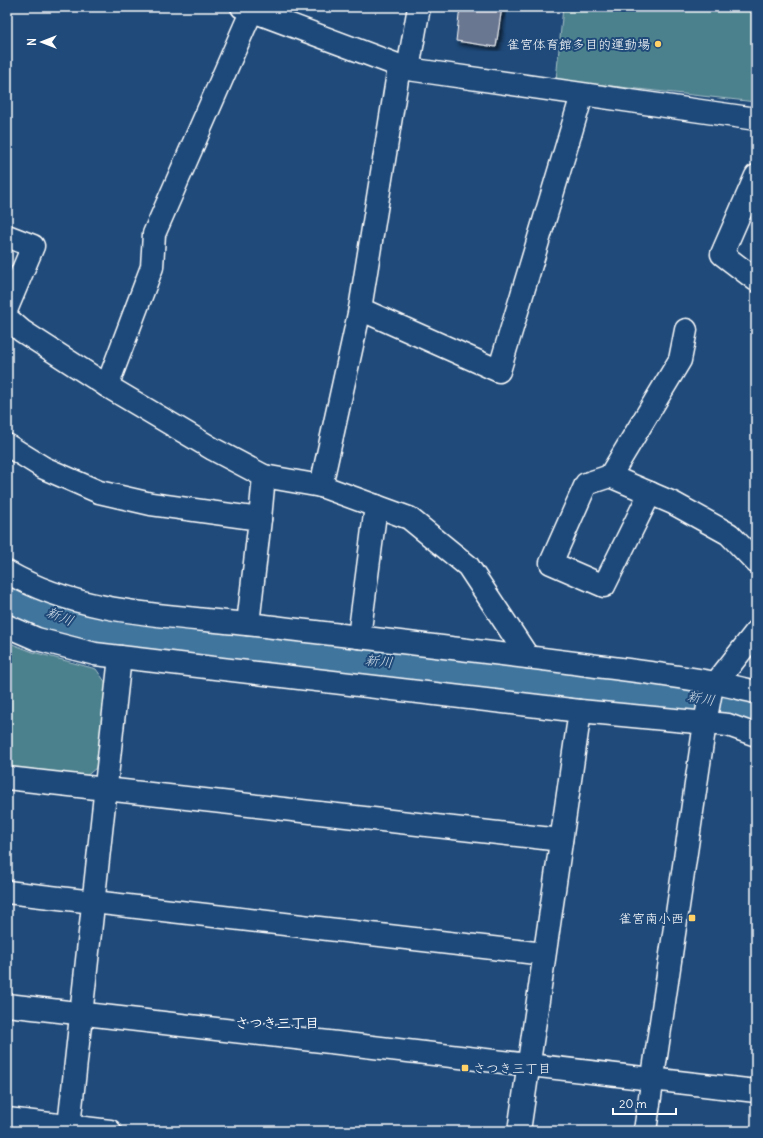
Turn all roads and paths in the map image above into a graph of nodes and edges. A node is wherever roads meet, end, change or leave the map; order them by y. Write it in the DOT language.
graph roads {
  1 [pos="419,7"];
  2 [pos="247,9"];
  3 [pos="404,68"];
  4 [pos="582,95"];
  5 [pos="756,119"];
  6 [pos="756,176"];
  7 [pos="7,236"];
  8 [pos="756,280"];
  9 [pos="7,308"];
  10 [pos="360,309"];
  11 [pos="7,318"];
  12 [pos="686,330"];
  13 [pos="107,386"];
  14 [pos="7,445"];
  15 [pos="264,476"];
  16 [pos="610,476"];
  17 [pos="321,486"];
  18 [pos="650,493"];
  19 [pos="376,506"];
  20 [pos="260,519"];
  21 [pos="756,562"];
  22 [pos="7,572"];
  23 [pos="248,624"];
  24 [pos="7,626"];
  25 [pos="756,632"];
  26 [pos="359,637"];
  27 [pos="120,657"];
  28 [pos="528,657"];
  29 [pos="756,692"];
  30 [pos="710,701"];
  31 [pos="580,711"];
  32 [pos="756,735"];
  33 [pos="7,778"];
  34 [pos="105,788"];
  35 [pos="561,840"];
  36 [pos="7,892"];
  37 [pos="93,902"];
  38 [pos="544,954"];
  39 [pos="7,1005"];
  40 [pos="81,1013"];
  41 [pos="528,1064"];
  42 [pos="652,1078"];
  43 [pos="756,1090"];
  44 [pos="7,1120"];
  45 [pos="69,1126"];
  46 [pos="110,1131"];
  47 [pos="519,1131"];
  48 [pos="645,1131"];
  1 -- 3 [label="street"];
  2 -- 3 [label="street"];
  2 -- 13 [label="street"];
  3 -- 4 [label="street"];
  3 -- 10 [label="street"];
  4 -- 5 [label="street"];
  4 -- 10 [label="street"];
  6 -- 8 [label="street"];
  7 -- 9 [label="street"];
  10 -- 17 [label="street"];
  11 -- 13 [label="street"];
  12 -- 16 [label="street"];
  13 -- 15 [label="street"];
  14 -- 20 [label="street"];
  15 -- 17 [label="street"];
  15 -- 20 [label="street"];
  16 -- 18 [label="street"];
  16 -- 18 [label="street"];
  17 -- 19 [label="street"];
  18 -- 21 [label="street"];
  19 -- 26 [label="street"];
  19 -- 28 [label="street"];
  20 -- 23 [label="street"];
  22 -- 23 [label="street"];
  23 -- 26 [label="street"];
  24 -- 27 [label="street"];
  25 -- 30 [label="street"];
  26 -- 28 [label="street"];
  27 -- 31 [label="street"];
  27 -- 34 [label="street"];
  28 -- 30 [label="street"];
  29 -- 30 [label="street"];
  30 -- 31 [label="street"];
  30 -- 32 [label="street"];
  30 -- 42 [label="street"];
  31 -- 35 [label="street"];
  33 -- 34 [label="street"];
  34 -- 35 [label="street"];
  34 -- 37 [label="street"];
  35 -- 38 [label="street"];
  36 -- 37 [label="street"];
  37 -- 38 [label="street"];
  37 -- 40 [label="street"];
  38 -- 41 [label="street"];
  39 -- 40 [label="street"];
  40 -- 41 [label="street"];
  40 -- 45 [label="street"];
  41 -- 42 [label="street"];
  41 -- 47 [label="street"];
  42 -- 43 [label="street"];
  42 -- 48 [label="street"];
  44 -- 45 [label="street"];
  45 -- 46 [label="street"];
}
